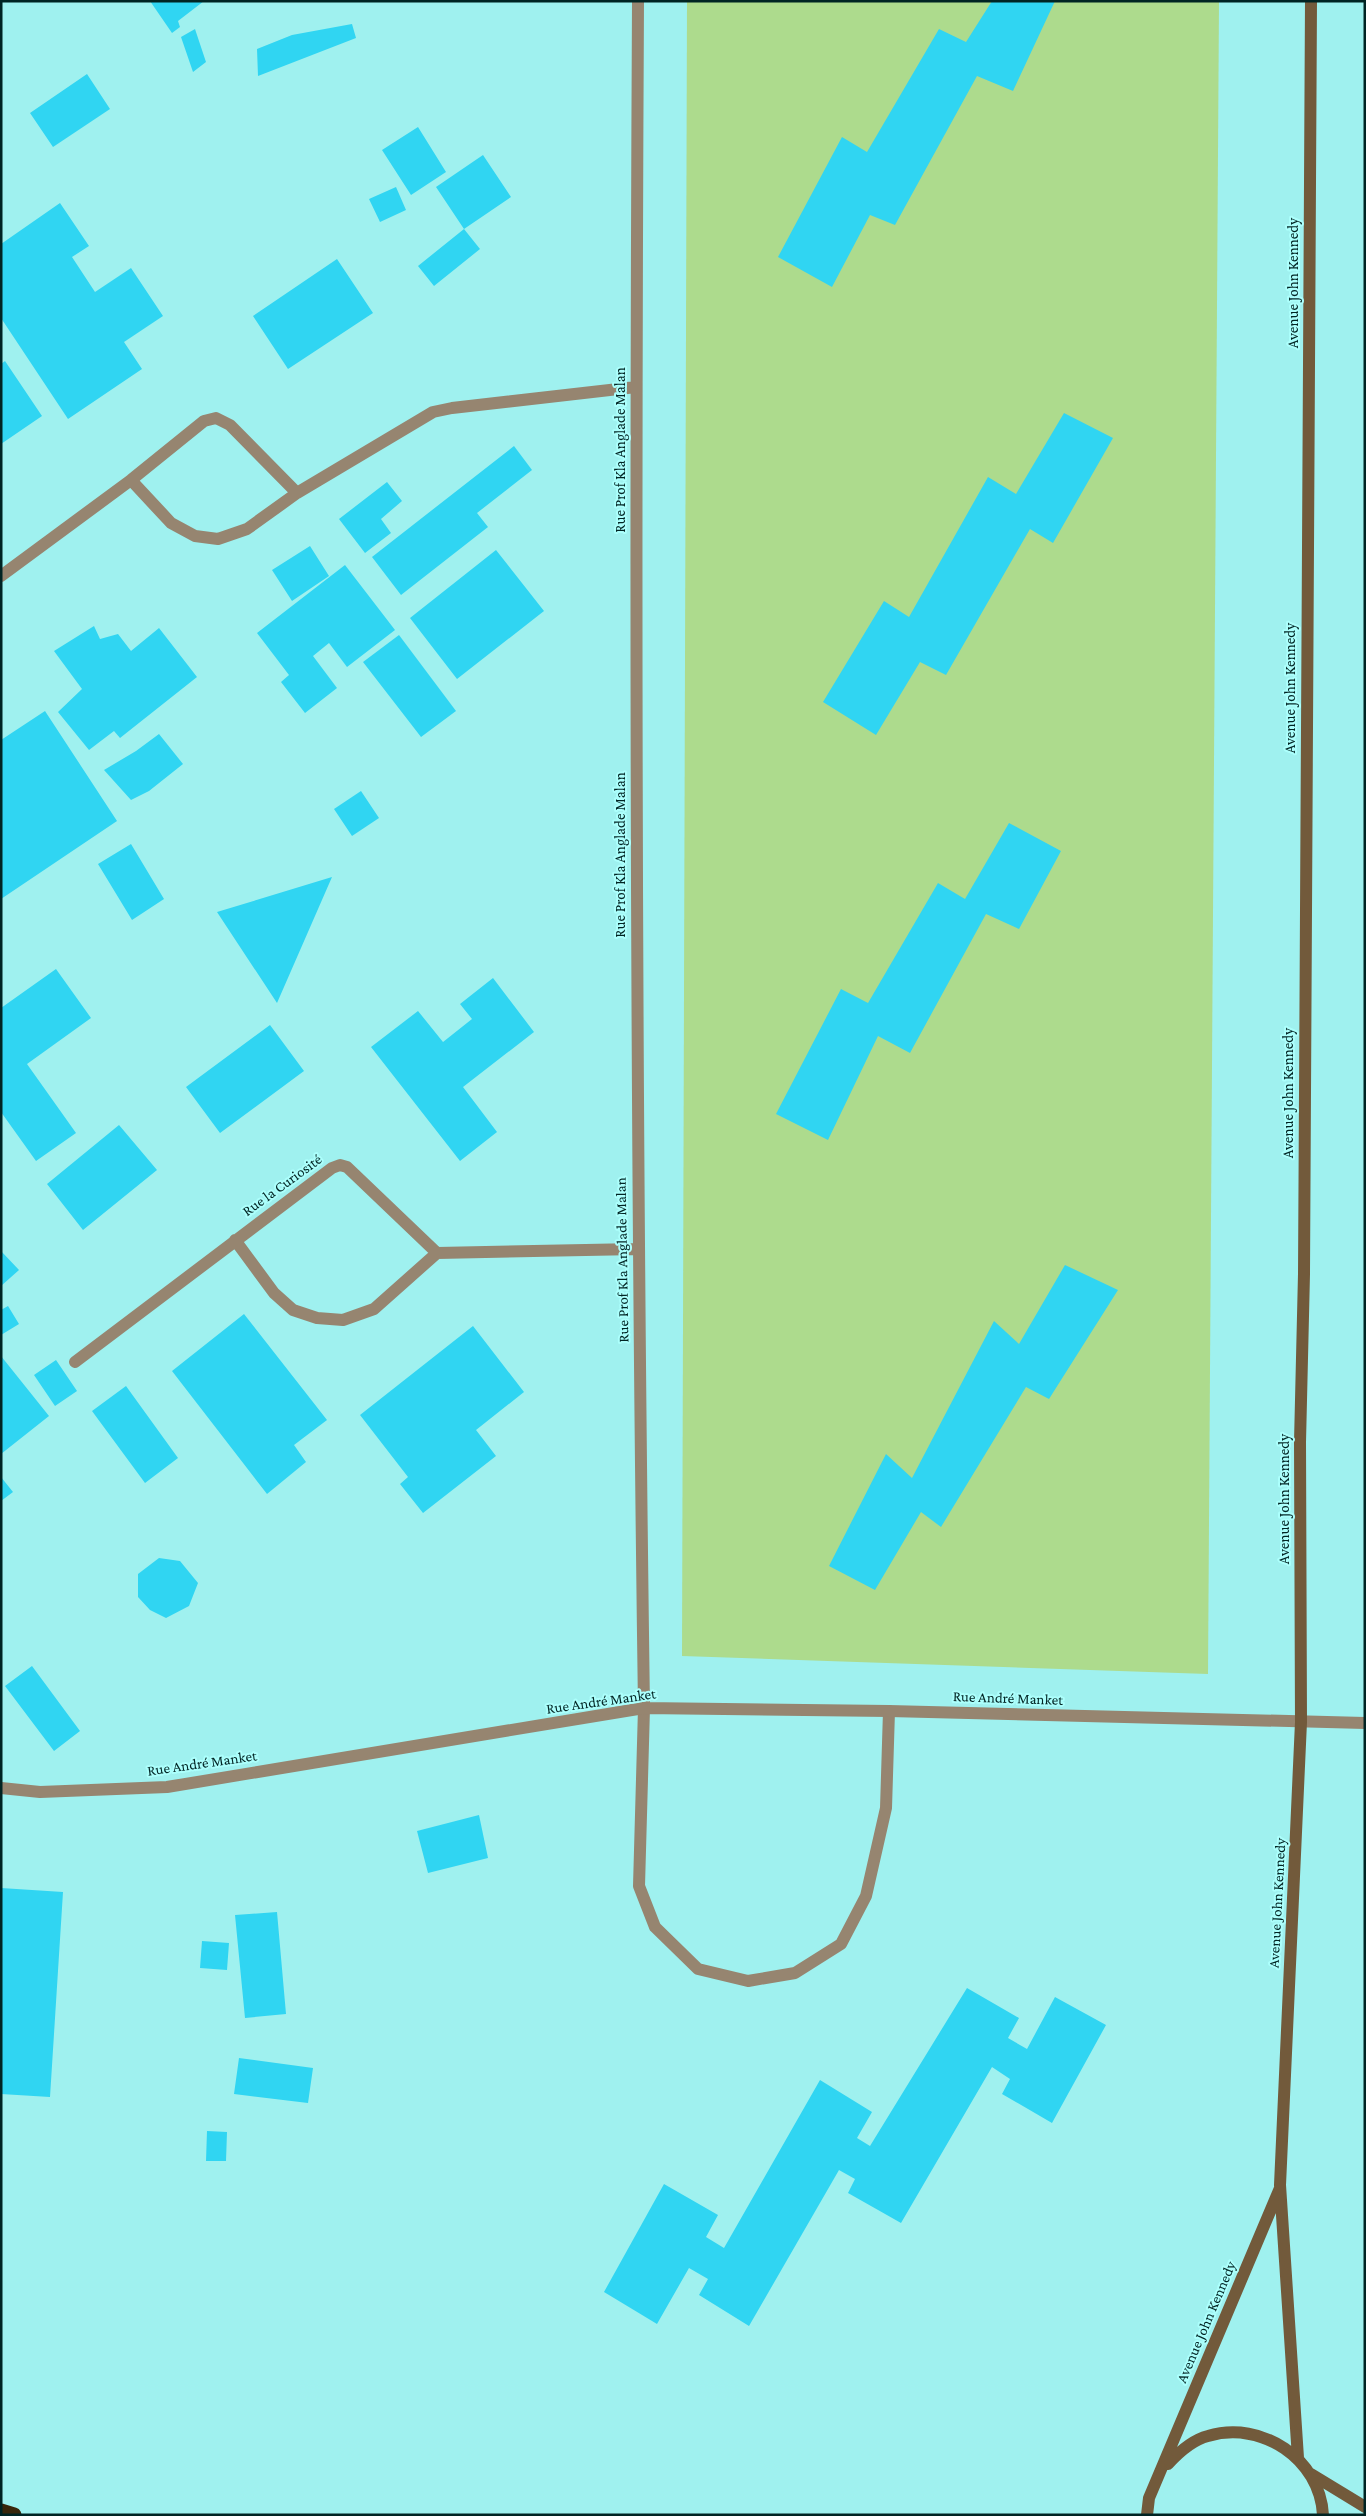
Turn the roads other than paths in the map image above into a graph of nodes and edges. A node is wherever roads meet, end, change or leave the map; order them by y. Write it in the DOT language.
graph roads {
  1 [pos="638,1"];
  2 [pos="1311,1"];
  3 [pos="636,386"];
  4 [pos="132,480"];
  5 [pos="297,493"];
  6 [pos="1,576"];
  7 [pos="235,1240"];
  8 [pos="637,1250"];
  9 [pos="437,1252"];
  10 [pos="75,1362"];
  11 [pos="644,1708"];
  12 [pos="889,1711"];
  13 [pos="1301,1722"];
  14 [pos="1365,1723"];
  15 [pos="1,1788"];
  16 [pos="1280,2185"];
  17 [pos="1298,2458"];
  18 [pos="1162,2471"];
  19 [pos="1311,2474"];
  20 [pos="1365,2506"];
  21 [pos="1,2511"];
  22 [pos="14,2515"];
  23 [pos="1147,2515"];
  24 [pos="1323,2515"];
  1 -- 3 [label="street, Rue Prof Kla Anglade Malan"];
  2 -- 13 [label="main road, Avenue John Kennedy"];
  3 -- 5 [label="street"];
  3 -- 8 [label="street, Rue Prof Kla Anglade Malan"];
  4 -- 5 [label="street"];
  4 -- 5 [label="street"];
  4 -- 6 [label="street"];
  7 -- 9 [label="street, Rue la Curiosité"];
  7 -- 9 [label="street"];
  7 -- 10 [label="street, Rue la Curiosité"];
  8 -- 9 [label="street"];
  8 -- 11 [label="street, Rue Prof Kla Anglade Malan"];
  11 -- 12 [label="street, Rue André Manket"];
  11 -- 12 [label="street, Rue Prof Kla Anglade Malan"];
  11 -- 15 [label="street, Rue André Manket"];
  12 -- 13 [label="street, Rue André Manket"];
  13 -- 14 [label="street, Rue André Manket"];
  13 -- 16 [label="main road, Avenue John Kennedy"];
  16 -- 17 [label="main road, Avenue John Kennedy"];
  16 -- 18 [label="main road, Avenue John Kennedy"];
  17 -- 18 [label="main road, Avenue John Kennedy"];
  17 -- 19 [label="main road, Avenue John Kennedy"];
  18 -- 23 [label="main road, Avenue John Kennedy"];
  19 -- 20 [label="main road"];
  19 -- 24 [label="main road, Avenue John Kennedy"];
  21 -- 22 [label="highway"];
}
